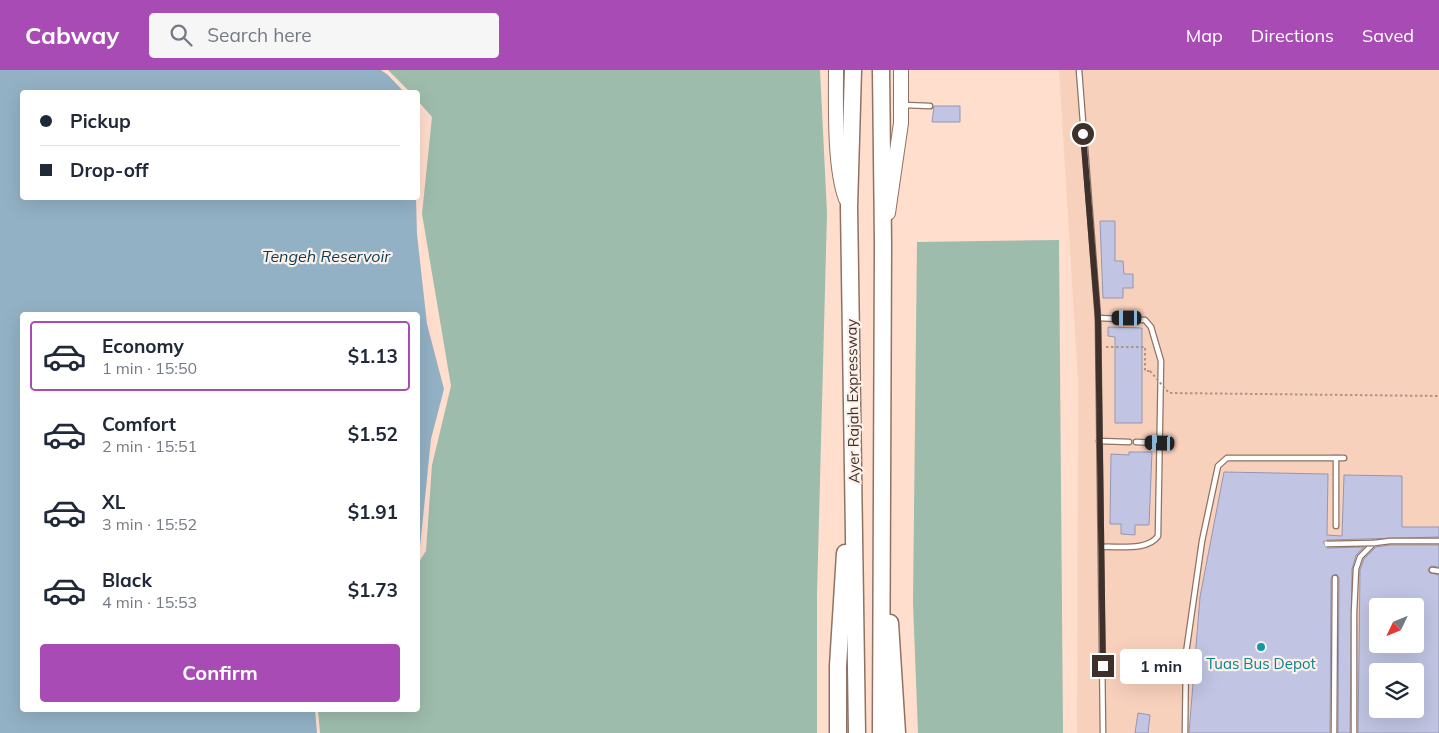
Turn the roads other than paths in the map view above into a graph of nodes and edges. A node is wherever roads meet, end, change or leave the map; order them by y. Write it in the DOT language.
graph roads {
  1 [pos="836,70"];
  2 [pos="853,70"];
  3 [pos="881,70"];
  4 [pos="901,70"];
  5 [pos="1079,70"];
  6 [pos="901,104"];
  7 [pos="930,106"];
  8 [pos="849,206"];
  9 [pos="883,243"];
  10 [pos="1098,318"];
  11 [pos="854,428"];
  12 [pos="1099,441"];
  13 [pos="1129,442"];
  14 [pos="1136,442"];
  15 [pos="1160,443"];
  16 [pos="1336,458"];
  17 [pos="1344,458"];
  18 [pos="1336,526"];
  19 [pos="1439,541"];
  20 [pos="1374,543"];
  21 [pos="1327,544"];
  22 [pos="1102,547"];
  23 [pos="1432,570"];
  24 [pos="1439,571"];
  25 [pos="1335,578"];
  26 [pos="881,588"];
  27 [pos="838,733"];
  28 [pos="857,733"];
  29 [pos="881,733"];
  30 [pos="897,733"];
  31 [pos="1104,733"];
  32 [pos="1185,733"];
  33 [pos="1334,733"];
  34 [pos="1354,733"];
  1 -- 8 [label="main road"];
  2 -- 8 [label="highway, Ayer Rajah Expressway"];
  3 -- 9 [label="highway, Ayer Rajah Expressway"];
  4 -- 6 [label="main road"];
  5 -- 10 [label="lane"];
  6 -- 7 [label="lane"];
  6 -- 9 [label="main road"];
  8 -- 11 [label="highway, Ayer Rajah Expressway"];
  9 -- 26 [label="highway, Ayer Rajah Expressway"];
  10 -- 12 [label="lane"];
  10 -- 15 [label="lane"];
  11 -- 27 [label="highway"];
  11 -- 28 [label="highway, Ayer Rajah Expressway"];
  12 -- 13 [label="lane"];
  12 -- 22 [label="lane"];
  14 -- 15 [label="lane"];
  15 -- 22 [label="lane"];
  16 -- 17 [label="lane"];
  16 -- 18 [label="lane"];
  16 -- 32 [label="lane"];
  19 -- 20 [label="lane"];
  20 -- 21 [label="lane, bridge"];
  20 -- 34 [label="lane"];
  22 -- 31 [label="lane"];
  23 -- 24 [label="lane"];
  25 -- 33 [label="lane"];
  26 -- 29 [label="highway, Ayer Rajah Expressway"];
  26 -- 30 [label="highway"];
}
